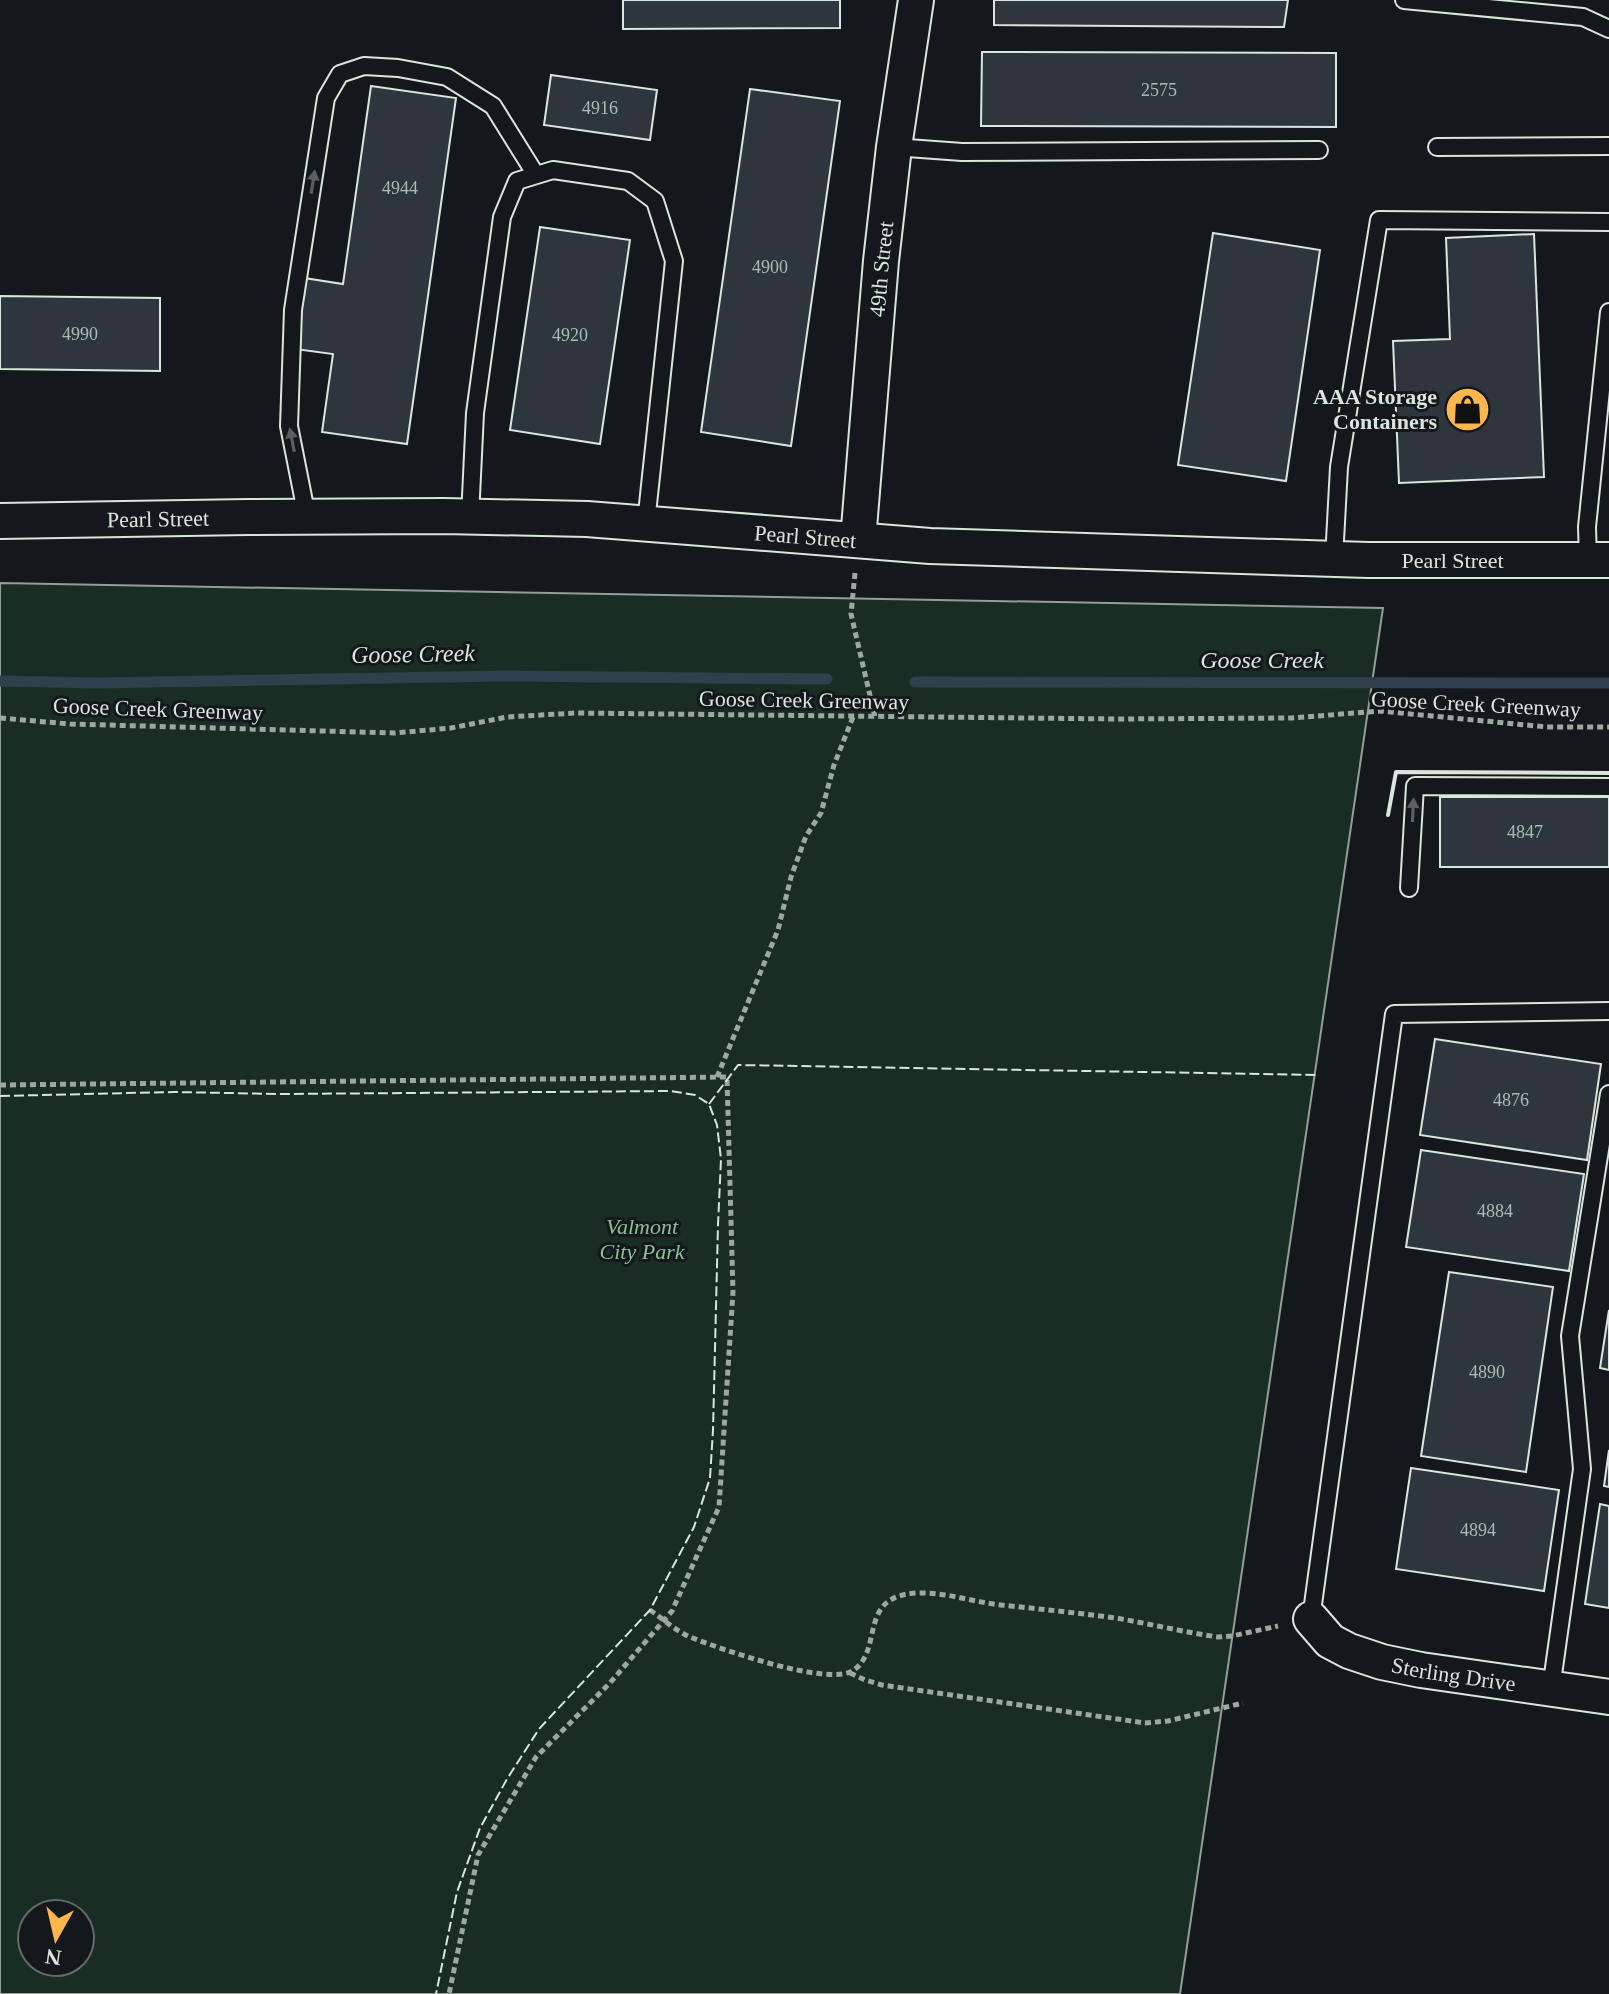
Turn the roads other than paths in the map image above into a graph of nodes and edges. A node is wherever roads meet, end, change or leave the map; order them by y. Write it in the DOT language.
graph roads {
  1 [pos="916,0"];
  2 [pos="1404,0"];
  3 [pos="1410,0"];
  4 [pos="1484,4"];
  5 [pos="1556,7"];
  6 [pos="1609,29"];
  7 [pos="1609,146"];
  8 [pos="894,147"];
  9 [pos="1437,147"];
  10 [pos="1319,150"];
  11 [pos="536,175"];
  12 [pos="1609,222"];
  13 [pos="1609,312"];
  14 [pos="307,517"];
  15 [pos="470,517"];
  16 [pos="0,521"];
  17 [pos="646,523"];
  18 [pos="858,540"];
  19 [pos="1334,559"];
  20 [pos="1598,560"];
  21 [pos="1609,787"];
  22 [pos="1409,888"];
  23 [pos="1609,1011"];
  24 [pos="1609,1094"];
  25 [pos="1311,1619"];
  26 [pos="1551,1689"];
  27 [pos="1609,1697"];
  1 -- 8 [label="street, 49th Street"];
  2 -- 3 [label="lane"];
  3 -- 4 [label="lane"];
  4 -- 5 [label="lane"];
  5 -- 6 [label="lane"];
  7 -- 9 [label="lane"];
  8 -- 10 [label="lane"];
  8 -- 18 [label="street, 49th Street"];
  14 -- 11 [label="lane, one-way"];
  11 -- 15 [label="lane"];
  11 -- 17 [label="lane"];
  12 -- 19 [label="lane"];
  13 -- 20 [label="lane"];
  14 -- 15 [label="street, Pearl Street"];
  14 -- 16 [label="street, Pearl Street"];
  15 -- 17 [label="street, Pearl Street"];
  17 -- 18 [label="street, Pearl Street"];
  18 -- 19 [label="street, Pearl Street"];
  19 -- 20 [label="street, Pearl Street"];
  22 -- 21 [label="lane, one-way"];
  23 -- 25 [label="lane"];
  24 -- 26 [label="lane"];
  25 -- 26 [label="street, Sterling Drive"];
  26 -- 27 [label="street, Sterling Drive"];
}
